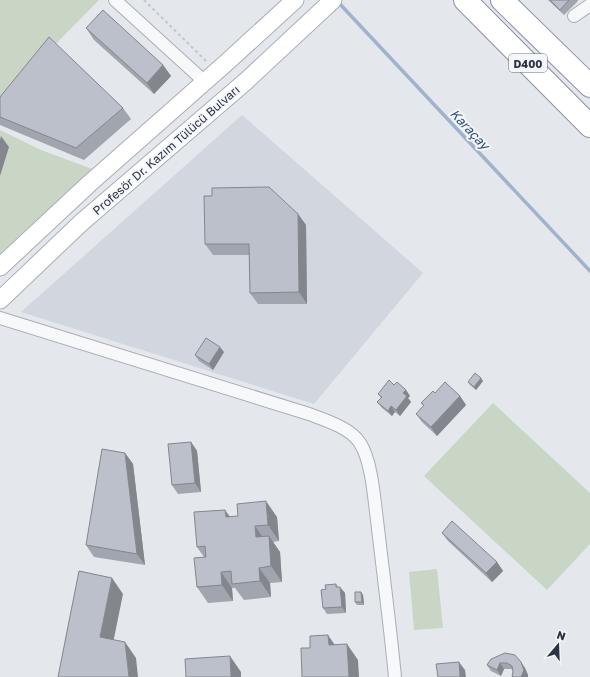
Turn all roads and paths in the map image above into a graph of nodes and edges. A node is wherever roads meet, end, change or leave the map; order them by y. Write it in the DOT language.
graph roads {
  1 [pos="115,0"];
  2 [pos="144,0"];
  3 [pos="295,0"];
  4 [pos="333,0"];
  5 [pos="465,0"];
  6 [pos="502,0"];
  7 [pos="590,5"];
  8 [pos="574,16"];
  9 [pos="216,72"];
  10 [pos="590,86"];
  11 [pos="590,126"];
  12 [pos="0,267"];
  13 [pos="0,300"];
  14 [pos="0,318"];
  15 [pos="395,677"];
  1 -- 9 [label="street"];
  2 -- 9 [label="path"];
  3 -- 9 [label="street, Profesör Dr. Kazım Tülücü Bulvarı"];
  4 -- 13 [label="street, Profesör Dr. Kazım Tülücü Bulvarı"];
  5 -- 11 [label="highway, D400"];
  6 -- 10 [label="highway, D400"];
  7 -- 8 [label="street"];
  9 -- 12 [label="street, Profesör Dr. Kazım Tülücü Bulvarı"];
  14 -- 15 [label="street"];
}
